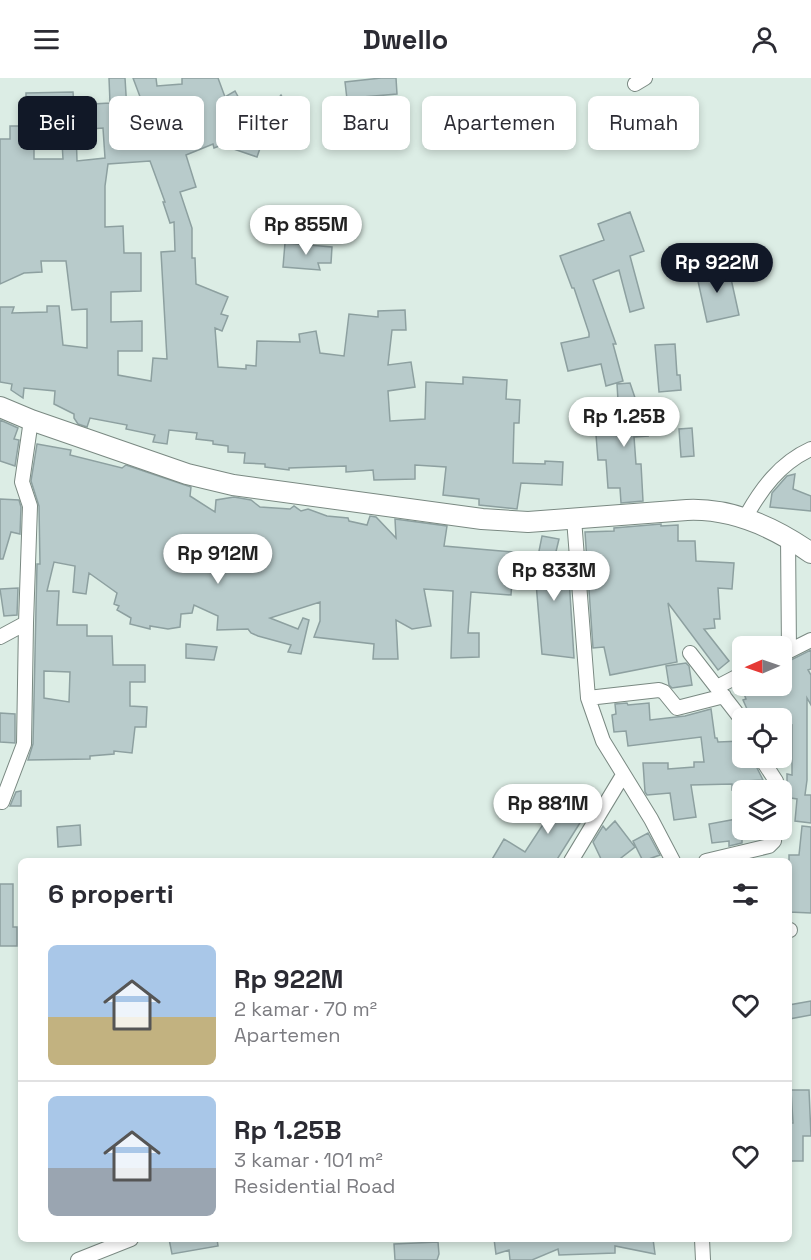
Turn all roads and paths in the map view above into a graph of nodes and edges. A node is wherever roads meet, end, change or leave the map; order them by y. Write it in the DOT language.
graph roads {
  1 [pos="0,407"];
  2 [pos="31,420"];
  3 [pos="811,449"];
  4 [pos="574,519"];
  5 [pos="745,519"];
  6 [pos="788,537"];
  7 [pos="811,553"];
  8 [pos="26,623"];
  9 [pos="785,636"];
  10 [pos="0,637"];
  11 [pos="811,640"];
  12 [pos="792,650"];
  13 [pos="690,653"];
  14 [pos="732,683"];
  15 [pos="721,692"];
  16 [pos="588,698"];
  17 [pos="733,708"];
  18 [pos="623,775"];
  19 [pos="2,802"];
  20 [pos="773,840"];
  21 [pos="762,855"];
  22 [pos="573,858"];
  23 [pos="671,858"];
  24 [pos="734,858"];
  25 [pos="123,1242"];
  26 [pos="702,1242"];
  27 [pos="78,1260"];
  28 [pos="703,1260"];
  1 -- 2 [label="main road"];
  2 -- 4 [label="main road"];
  2 -- 8 [label="street"];
  3 -- 5 [label="street"];
  4 -- 5 [label="main road"];
  4 -- 16 [label="street"];
  5 -- 6 [label="main road"];
  6 -- 7 [label="main road"];
  6 -- 9 [label="street"];
  8 -- 10 [label="street"];
  8 -- 19 [label="street"];
  11 -- 12 [label="street"];
  13 -- 15 [label="street"];
  14 -- 15 [label="street"];
  15 -- 16 [label="street"];
  15 -- 17 [label="street"];
  16 -- 18 [label="street"];
  18 -- 22 [label="street"];
  18 -- 23 [label="street"];
  20 -- 21 [label="street"];
  21 -- 24 [label="street"];
  25 -- 27 [label="street"];
  26 -- 28 [label="street"];
}
